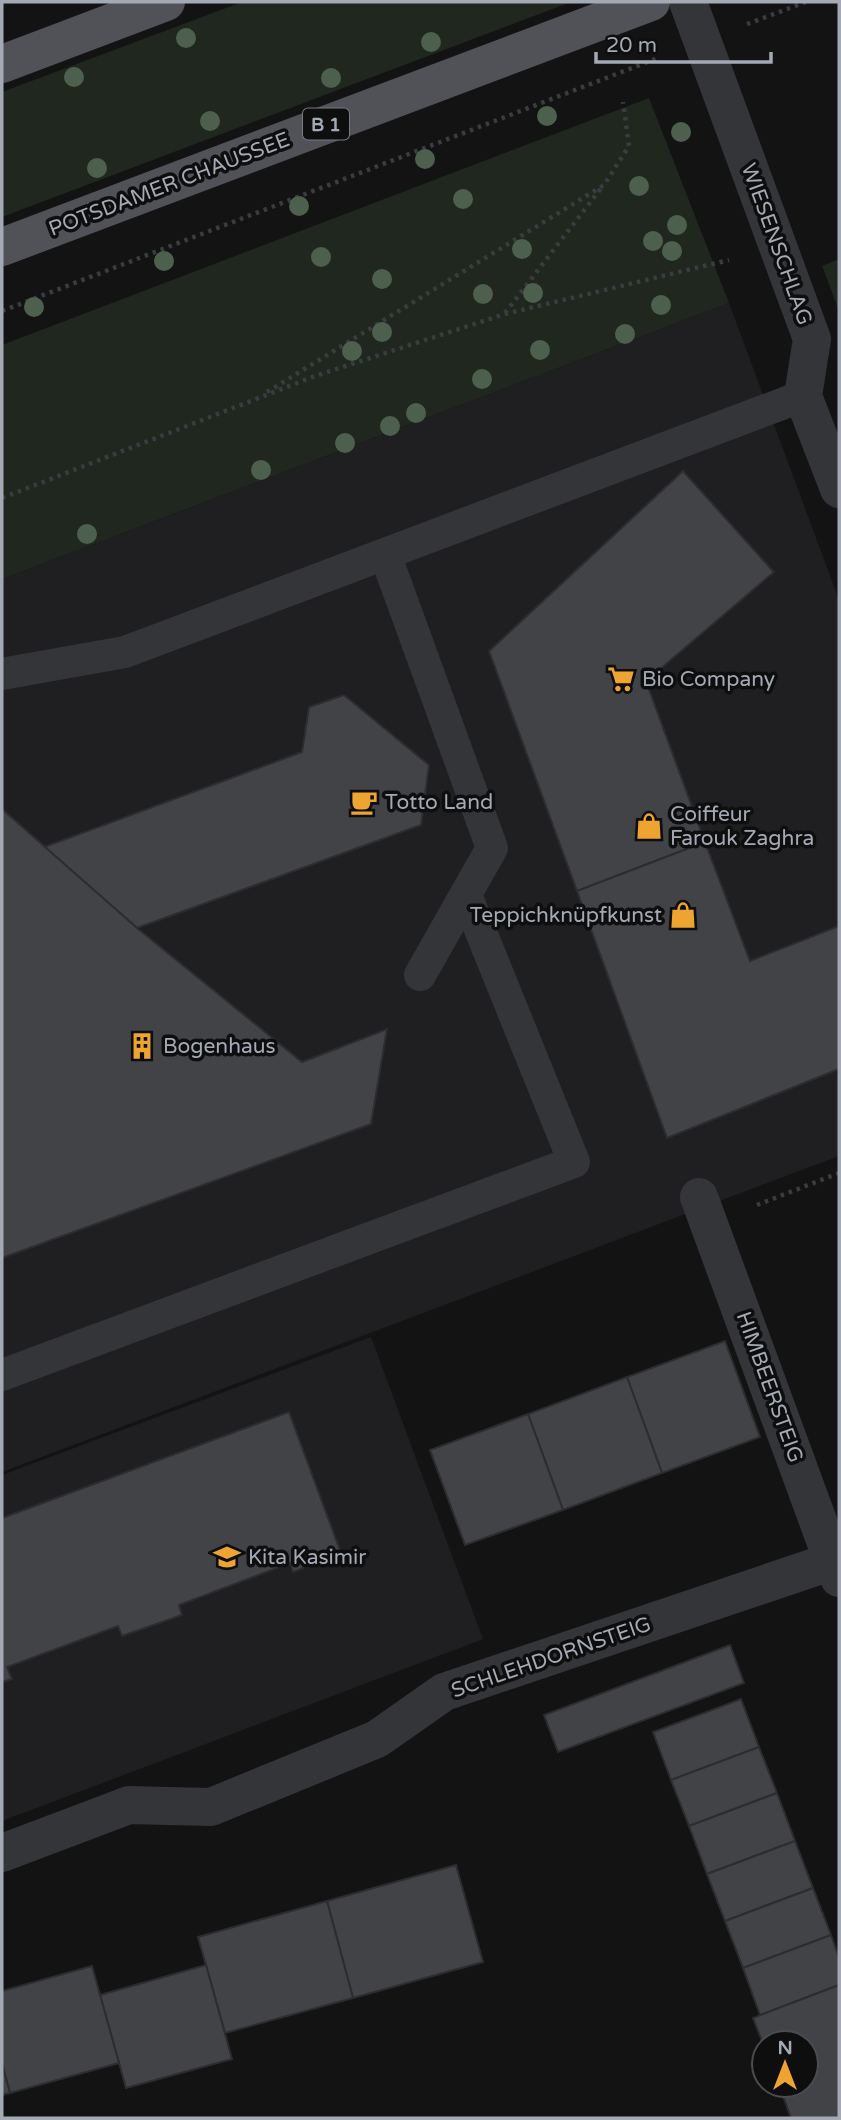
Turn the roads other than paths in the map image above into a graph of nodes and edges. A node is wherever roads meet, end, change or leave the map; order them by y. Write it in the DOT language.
graph roads {
  1 [pos="166,2"];
  2 [pos="651,2"];
  3 [pos="688,2"];
  4 [pos="2,64"];
  5 [pos="2,247"];
  6 [pos="803,396"];
  7 [pos="839,489"];
  8 [pos="385,554"];
  9 [pos="2,674"];
  10 [pos="466,895"];
  11 [pos="420,975"];
  12 [pos="705,1210"];
  13 [pos="2,1375"];
  14 [pos="836,1570"];
  15 [pos="2,1853"];
  1 -- 4 [label="main road"];
  2 -- 5 [label="main road, POTSDAMER CHAUSSEE / B 1"];
  3 -- 6 [label="street, WIESENSCHLAG"];
  6 -- 7 [label="street"];
  6 -- 8 [label="lane"];
  8 -- 9 [label="lane"];
  8 -- 10 [label="lane"];
  10 -- 11 [label="lane"];
  10 -- 13 [label="lane"];
  12 -- 14 [label="street, HIMBEERSTEIG"];
  14 -- 15 [label="street, SCHLEHDORNSTEIG"];
}
